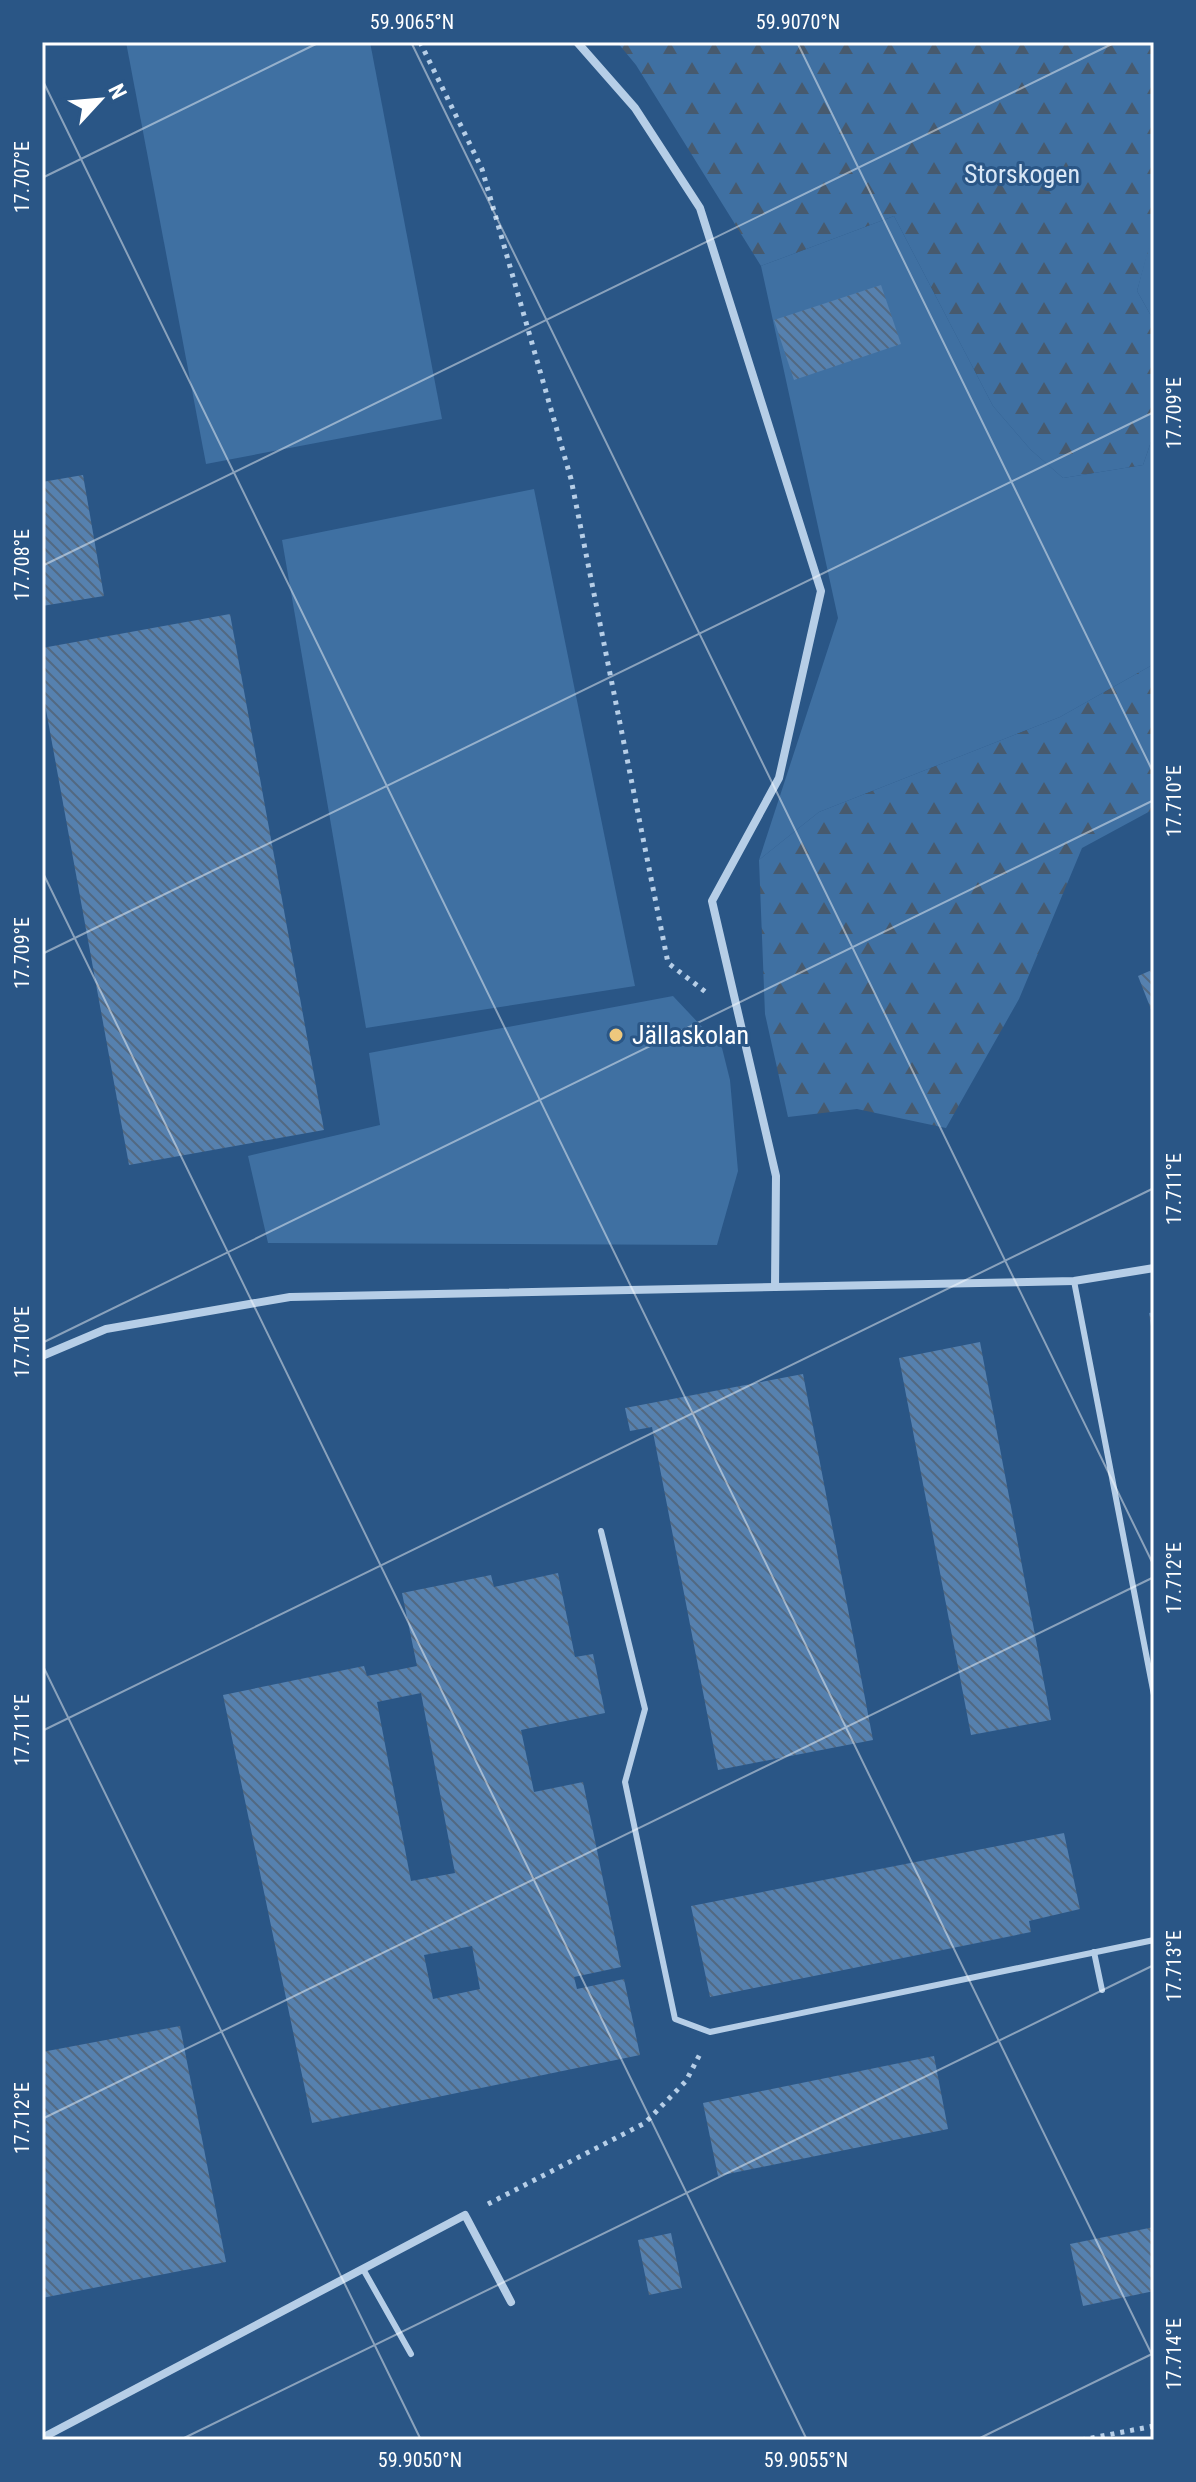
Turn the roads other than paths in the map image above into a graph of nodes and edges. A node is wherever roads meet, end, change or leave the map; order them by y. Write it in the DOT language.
graph roads {
  1 [pos="577,42"];
  2 [pos="1154,1268"];
  3 [pos="1074,1281"];
  4 [pos="775,1287"];
  5 [pos="42,1356"];
  6 [pos="601,1531"];
  7 [pos="1154,1695"];
  8 [pos="1154,1940"];
  9 [pos="1094,1952"];
  10 [pos="1102,1990"];
  11 [pos="363,2269"];
  12 [pos="511,2302"];
  13 [pos="411,2354"];
  14 [pos="42,2438"];
  1 -- 4 [label="street"];
  2 -- 3 [label="street"];
  3 -- 4 [label="street"];
  3 -- 7 [label="lane"];
  4 -- 5 [label="street"];
  6 -- 9 [label="lane"];
  8 -- 9 [label="lane"];
  9 -- 10 [label="lane"];
  11 -- 12 [label="street"];
  11 -- 13 [label="lane"];
  11 -- 14 [label="street"];
}
